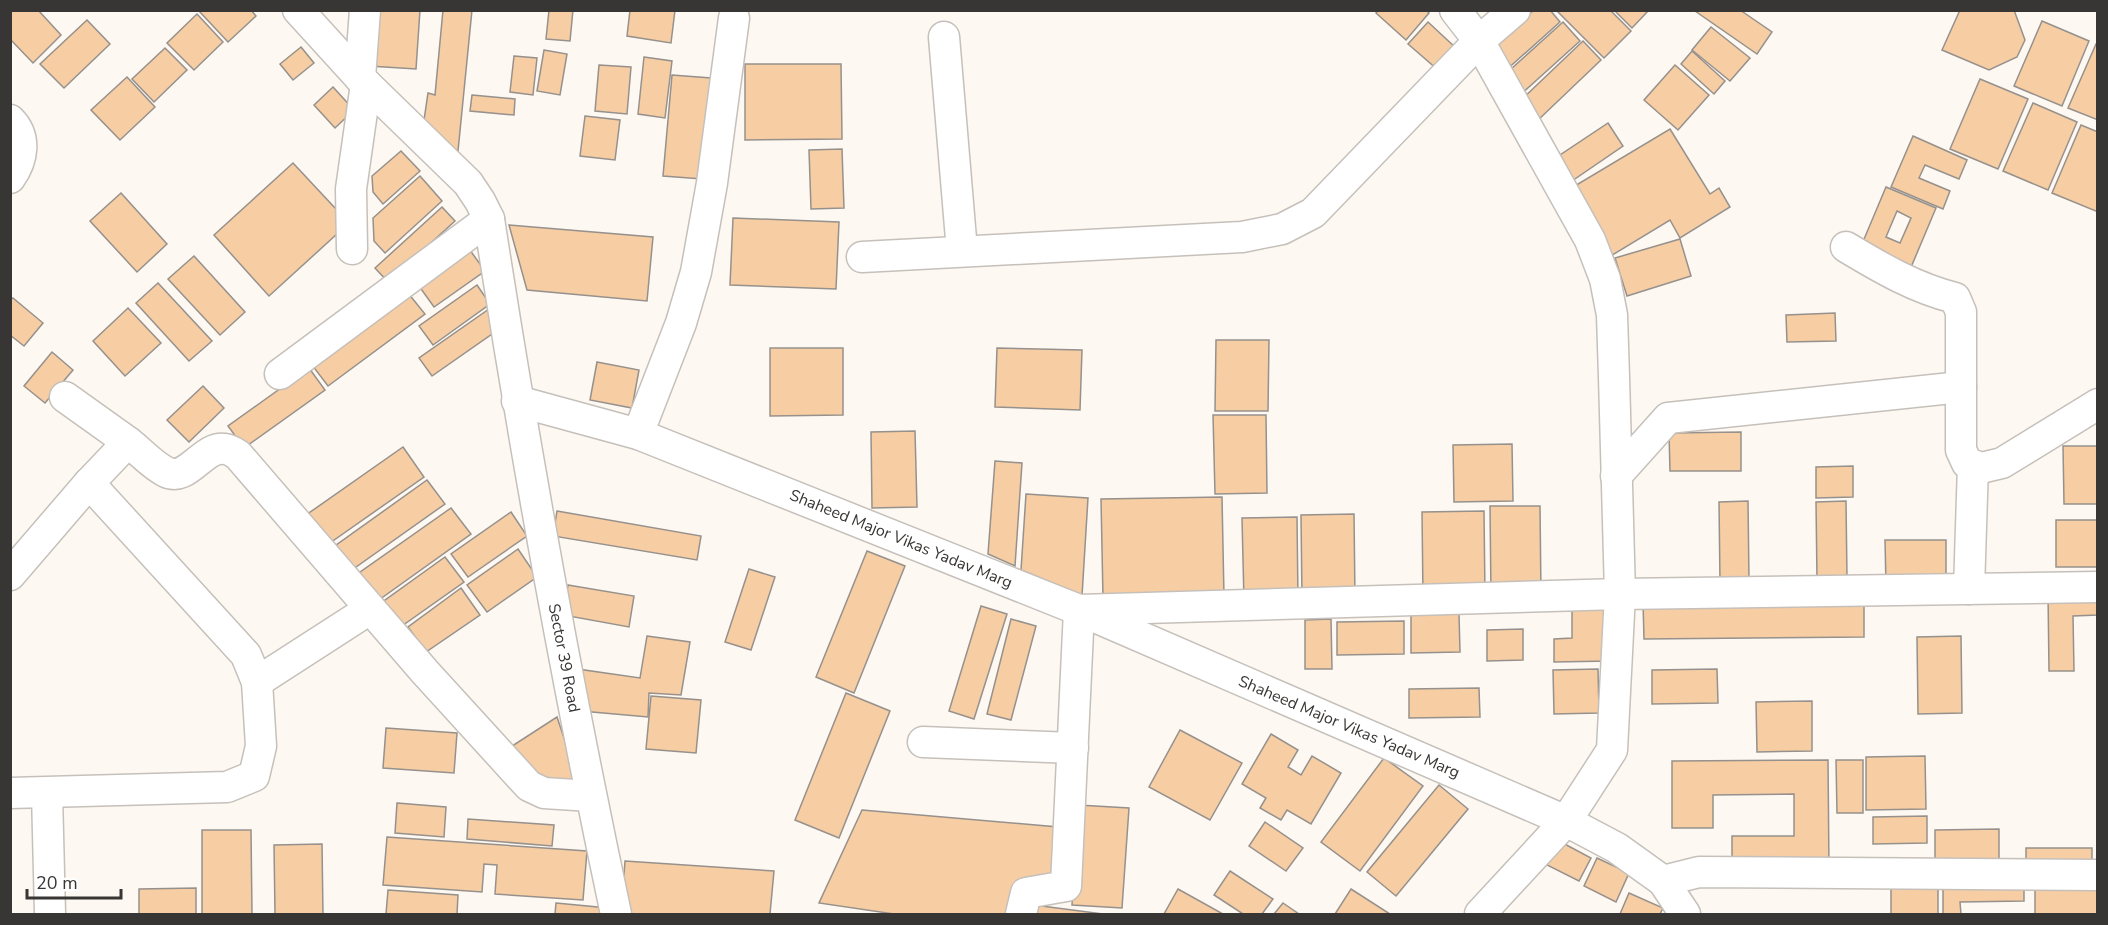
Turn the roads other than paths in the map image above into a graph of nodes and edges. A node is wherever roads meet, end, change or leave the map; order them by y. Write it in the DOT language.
graph roads {
  1 [pos="298,10"];
  2 [pos="365,10"];
  3 [pos="1455,10"];
  4 [pos="1515,10"];
  5 [pos="734,18"];
  6 [pos="944,38"];
  7 [pos="1479,41"];
  8 [pos="363,81"];
  9 [pos="10,120"];
  10 [pos="10,178"];
  11 [pos="489,219"];
  12 [pos="1846,247"];
  13 [pos="351,249"];
  14 [pos="962,251"];
  15 [pos="862,257"];
  16 [pos="280,374"];
  17 [pos="1961,387"];
  18 [pos="65,397"];
  19 [pos="517,401"];
  20 [pos="2097,404"];
  21 [pos="638,434"];
  22 [pos="128,442"];
  23 [pos="1973,465"];
  24 [pos="1616,476"];
  25 [pos="89,483"];
  26 [pos="10,575"];
  27 [pos="2097,587"];
  28 [pos="1969,589"];
  29 [pos="1620,594"];
  30 [pos="370,609"];
  31 [pos="1079,610"];
  32 [pos="257,682"];
  33 [pos="923,742"];
  34 [pos="1073,748"];
  35 [pos="10,793"];
  36 [pos="47,793"];
  37 [pos="591,796"];
  38 [pos="1566,821"];
  39 [pos="2097,875"];
  40 [pos="1663,881"];
  41 [pos="50,915"];
  42 [pos="616,915"];
  43 [pos="1021,915"];
  44 [pos="1480,915"];
  45 [pos="1685,915"];
  1 -- 8 [label="street"];
  2 -- 8 [label="street"];
  3 -- 7 [label="street"];
  4 -- 7 [label="street"];
  5 -- 21 [label="street"];
  6 -- 14 [label="street"];
  7 -- 14 [label="street"];
  7 -- 24 [label="street"];
  8 -- 11 [label="street"];
  8 -- 13 [label="street"];
  9 -- 10 [label="street"];
  11 -- 16 [label="street"];
  11 -- 19 [label="street"];
  12 -- 17 [label="street"];
  14 -- 15 [label="street"];
  17 -- 23 [label="street"];
  17 -- 24 [label="street"];
  18 -- 22 [label="street"];
  19 -- 21 [label="street, Shaheed Major Vikas Yadav Marg"];
  19 -- 37 [label="street, Sector 39 Road"];
  20 -- 23 [label="street"];
  21 -- 31 [label="street, Shaheed Major Vikas Yadav Marg"];
  22 -- 25 [label="street"];
  22 -- 30 [label="street"];
  23 -- 28 [label="street"];
  24 -- 29 [label="street"];
  25 -- 26 [label="street"];
  25 -- 32 [label="street"];
  27 -- 28 [label="street"];
  28 -- 29 [label="street"];
  29 -- 31 [label="street"];
  29 -- 38 [label="street"];
  30 -- 32 [label="street"];
  30 -- 37 [label="street"];
  31 -- 34 [label="street"];
  31 -- 38 [label="street, Shaheed Major Vikas Yadav Marg"];
  32 -- 36 [label="street"];
  33 -- 34 [label="street"];
  34 -- 43 [label="street"];
  35 -- 36 [label="street"];
  36 -- 41 [label="street"];
  37 -- 42 [label="street, Sector 39 Road"];
  38 -- 40 [label="street, Shaheed Major Vikas Yadav Marg"];
  38 -- 44 [label="street"];
  39 -- 40 [label="street"];
  40 -- 45 [label="street, Shaheed Major Vikas Yadav Marg"];
}
